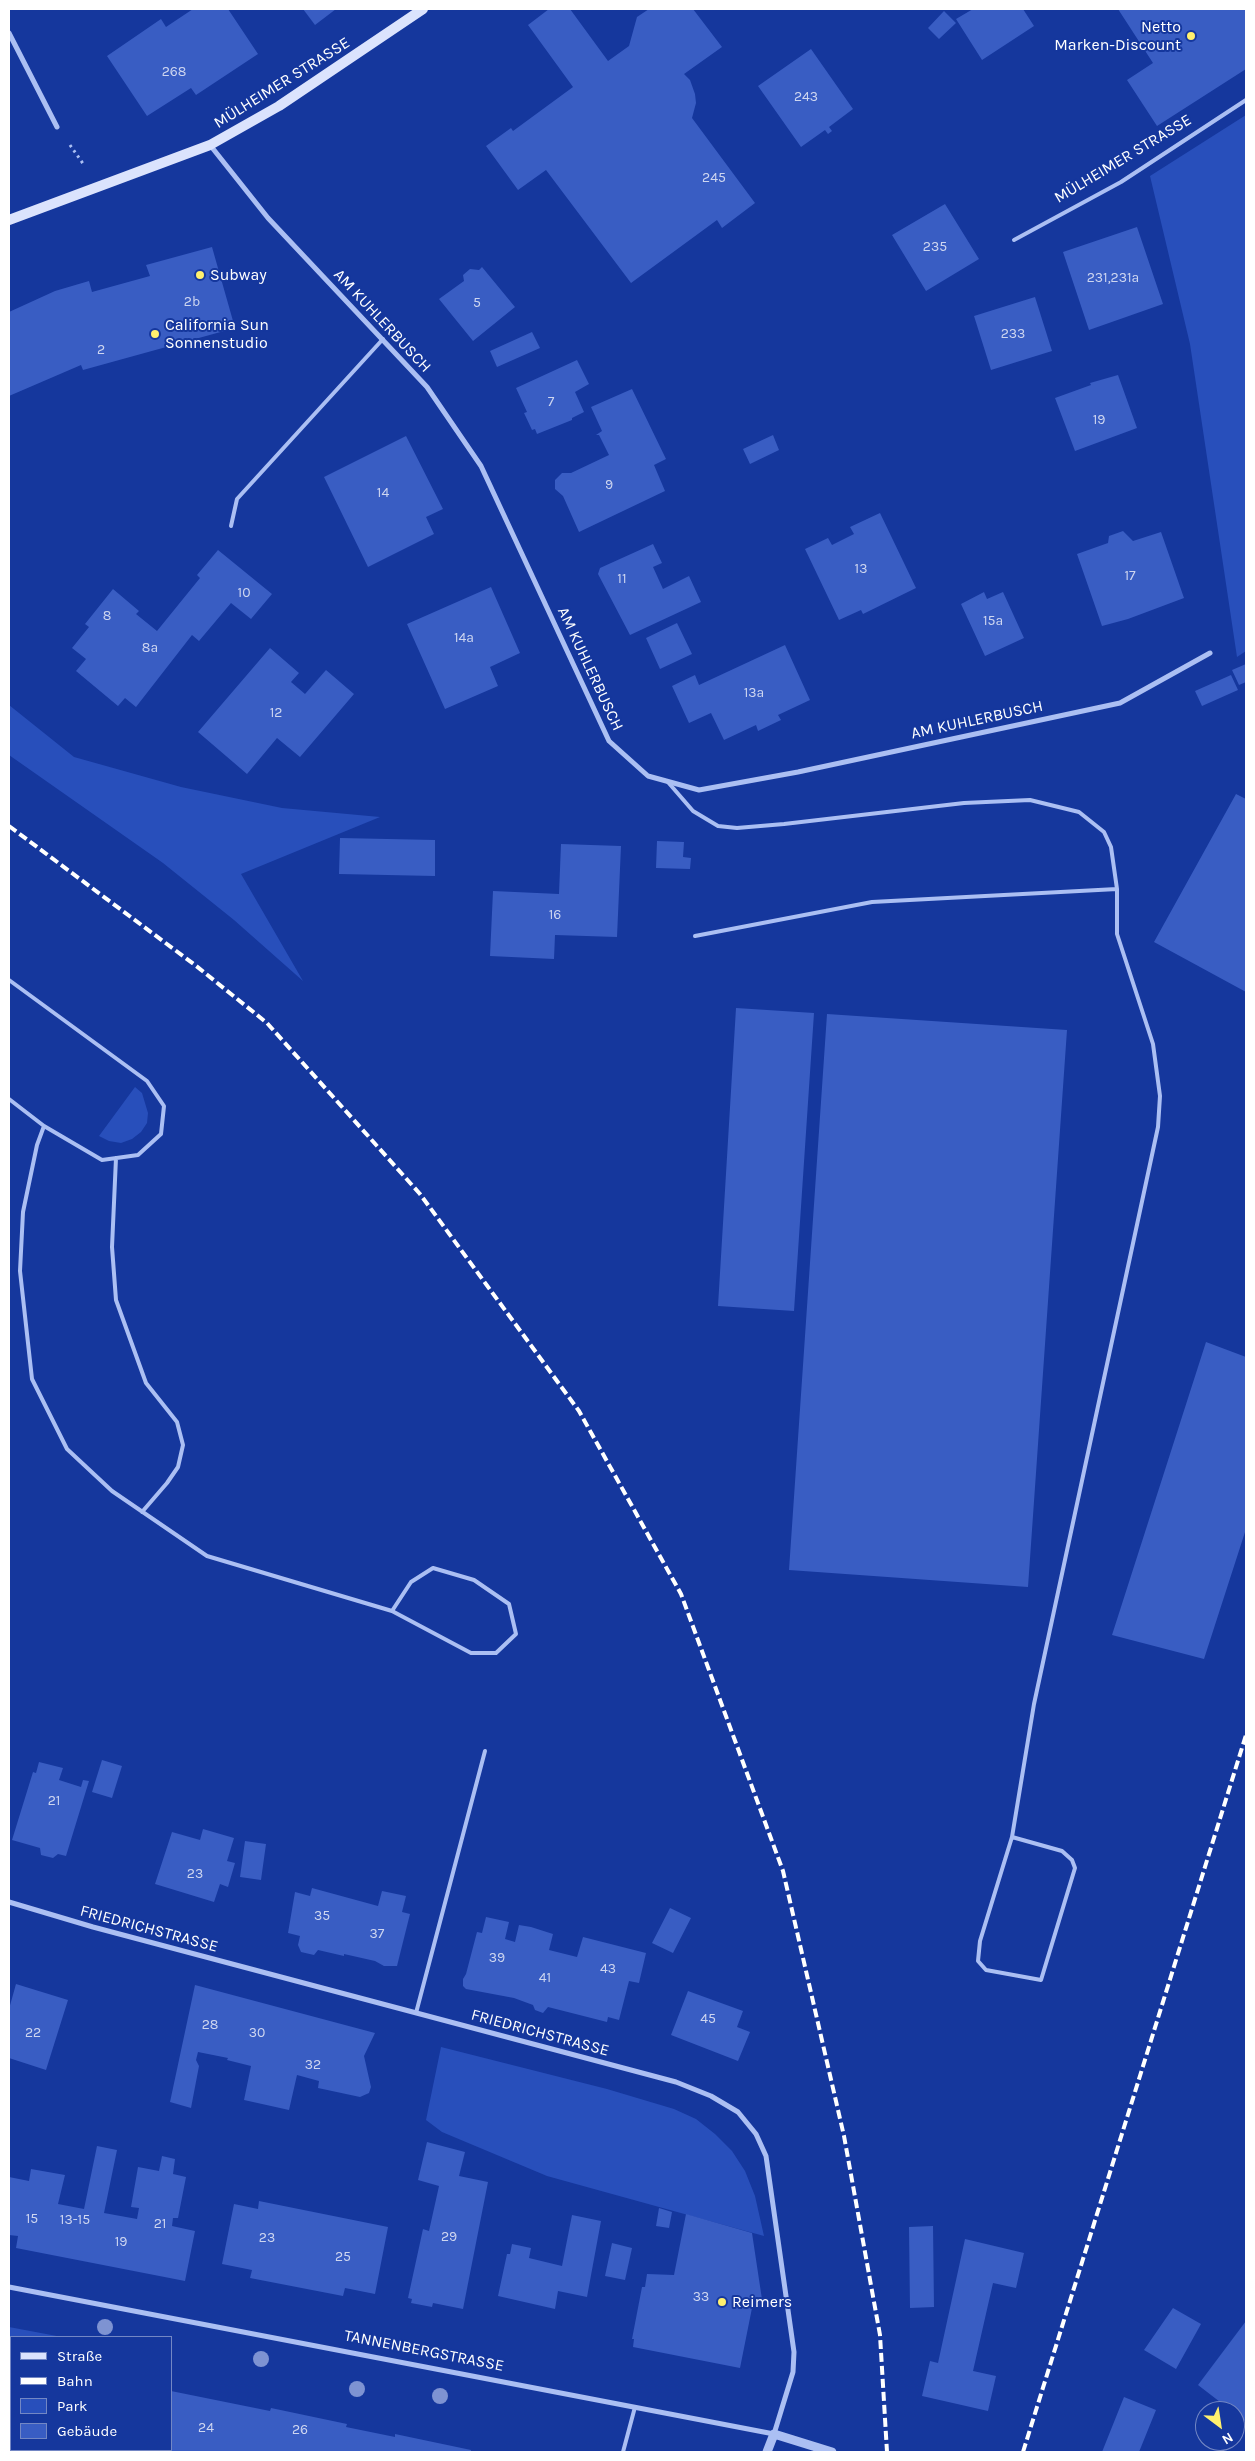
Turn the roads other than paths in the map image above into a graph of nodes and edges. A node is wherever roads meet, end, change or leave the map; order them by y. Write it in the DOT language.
graph roads {
  1 [pos="416,11"];
  2 [pos="9,33"];
  3 [pos="1246,100"];
  4 [pos="56,126"];
  5 [pos="210,145"];
  6 [pos="9,220"];
  7 [pos="1014,240"];
  8 [pos="383,339"];
  9 [pos="231,526"];
  10 [pos="1210,653"];
  11 [pos="667,781"];
  12 [pos="1116,889"];
  13 [pos="695,936"];
  14 [pos="9,980"];
  15 [pos="9,1099"];
  16 [pos="44,1126"];
  17 [pos="116,1158"];
  18 [pos="142,1512"];
  19 [pos="392,1611"];
  20 [pos="485,1751"];
  21 [pos="1012,1837"];
  22 [pos="9,1902"];
  23 [pos="416,2013"];
  24 [pos="9,2287"];
  25 [pos="634,2407"];
  26 [pos="774,2434"];
  27 [pos="623,2452"];
  28 [pos="767,2452"];
  29 [pos="832,2452"];
  1 -- 5 [label="main road, MÜLHEIMER STRASSE"];
  2 -- 4 [label="street"];
  3 -- 7 [label="lane, MÜLHEIMER STRASSE"];
  5 -- 6 [label="main road, MÜLHEIMER STRASSE"];
  5 -- 8 [label="street, AM KUHLERBUSCH"];
  8 -- 9 [label="lane"];
  8 -- 11 [label="street, AM KUHLERBUSCH"];
  10 -- 11 [label="street, AM KUHLERBUSCH"];
  11 -- 12 [label="lane"];
  12 -- 13 [label="lane"];
  12 -- 21 [label="lane"];
  14 -- 17 [label="lane"];
  15 -- 16 [label="lane"];
  16 -- 17 [label="lane"];
  16 -- 18 [label="lane"];
  17 -- 18 [label="lane"];
  18 -- 19 [label="lane"];
  19 -- 19 [label="lane"];
  20 -- 23 [label="lane"];
  21 -- 21 [label="lane"];
  22 -- 23 [label="street, FRIEDRICHSTRASSE"];
  23 -- 26 [label="street, FRIEDRICHSTRASSE"];
  24 -- 25 [label="street, TANNENBERGSTRASSE"];
  25 -- 26 [label="street, TANNENBERGSTRASSE"];
  25 -- 27 [label="lane"];
  26 -- 28 [label="street"];
  26 -- 29 [label="street, TANNENBERGSTRASSE"];
}
